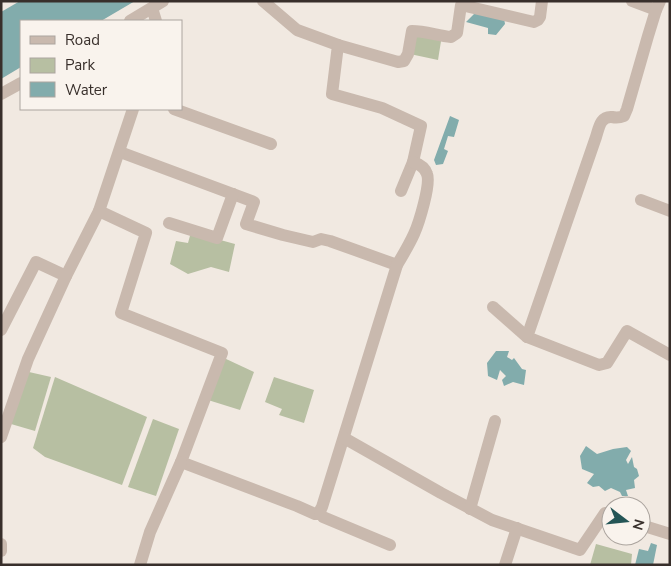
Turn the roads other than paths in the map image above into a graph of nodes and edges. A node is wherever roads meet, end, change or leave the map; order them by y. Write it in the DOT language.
graph roads {
  1 [pos="263,1"];
  2 [pos="542,1"];
  3 [pos="632,1"];
  4 [pos="157,5"];
  5 [pos="658,5"];
  6 [pos="132,20"];
  7 [pos="156,20"];
  8 [pos="338,45"];
  9 [pos="20,84"];
  10 [pos="1,94"];
  11 [pos="134,110"];
  12 [pos="177,110"];
  13 [pos="271,144"];
  14 [pos="120,152"];
  15 [pos="413,162"];
  16 [pos="401,191"];
  17 [pos="233,194"];
  18 [pos="640,200"];
  19 [pos="670,210"];
  20 [pos="99,211"];
  21 [pos="169,223"];
  22 [pos="398,265"];
  23 [pos="66,276"];
  24 [pos="492,307"];
  25 [pos="1,330"];
  26 [pos="527,337"];
  27 [pos="670,355"];
  28 [pos="495,421"];
  29 [pos="1,438"];
  30 [pos="344,438"];
  31 [pos="181,462"];
  32 [pos="470,508"];
  33 [pos="320,513"];
  34 [pos="601,519"];
  35 [pos="516,528"];
  36 [pos="651,528"];
  37 [pos="670,534"];
  38 [pos="1,544"];
  39 [pos="390,545"];
  40 [pos="1,551"];
  41 [pos="140,565"];
  42 [pos="505,565"];
  1 -- 8 [label="street"];
  2 -- 8 [label="street"];
  3 -- 5 [label="street"];
  4 -- 6 [label="street"];
  4 -- 7 [label="street"];
  5 -- 26 [label="street"];
  8 -- 15 [label="street"];
  9 -- 10 [label="street"];
  11 -- 14 [label="street"];
  12 -- 13 [label="street"];
  14 -- 17 [label="street"];
  14 -- 20 [label="street"];
  15 -- 16 [label="street"];
  15 -- 22 [label="street"];
  17 -- 21 [label="street"];
  17 -- 22 [label="street"];
  18 -- 19 [label="street"];
  20 -- 23 [label="street"];
  20 -- 31 [label="street"];
  22 -- 30 [label="street"];
  23 -- 25 [label="street"];
  23 -- 29 [label="street"];
  24 -- 26 [label="street"];
  26 -- 27 [label="street"];
  28 -- 32 [label="street"];
  30 -- 32 [label="street"];
  30 -- 33 [label="street"];
  31 -- 33 [label="street"];
  31 -- 41 [label="street"];
  32 -- 35 [label="street"];
  33 -- 39 [label="street"];
  34 -- 35 [label="street"];
  35 -- 42 [label="street"];
  36 -- 37 [label="street"];
  38 -- 40 [label="street"];
}
